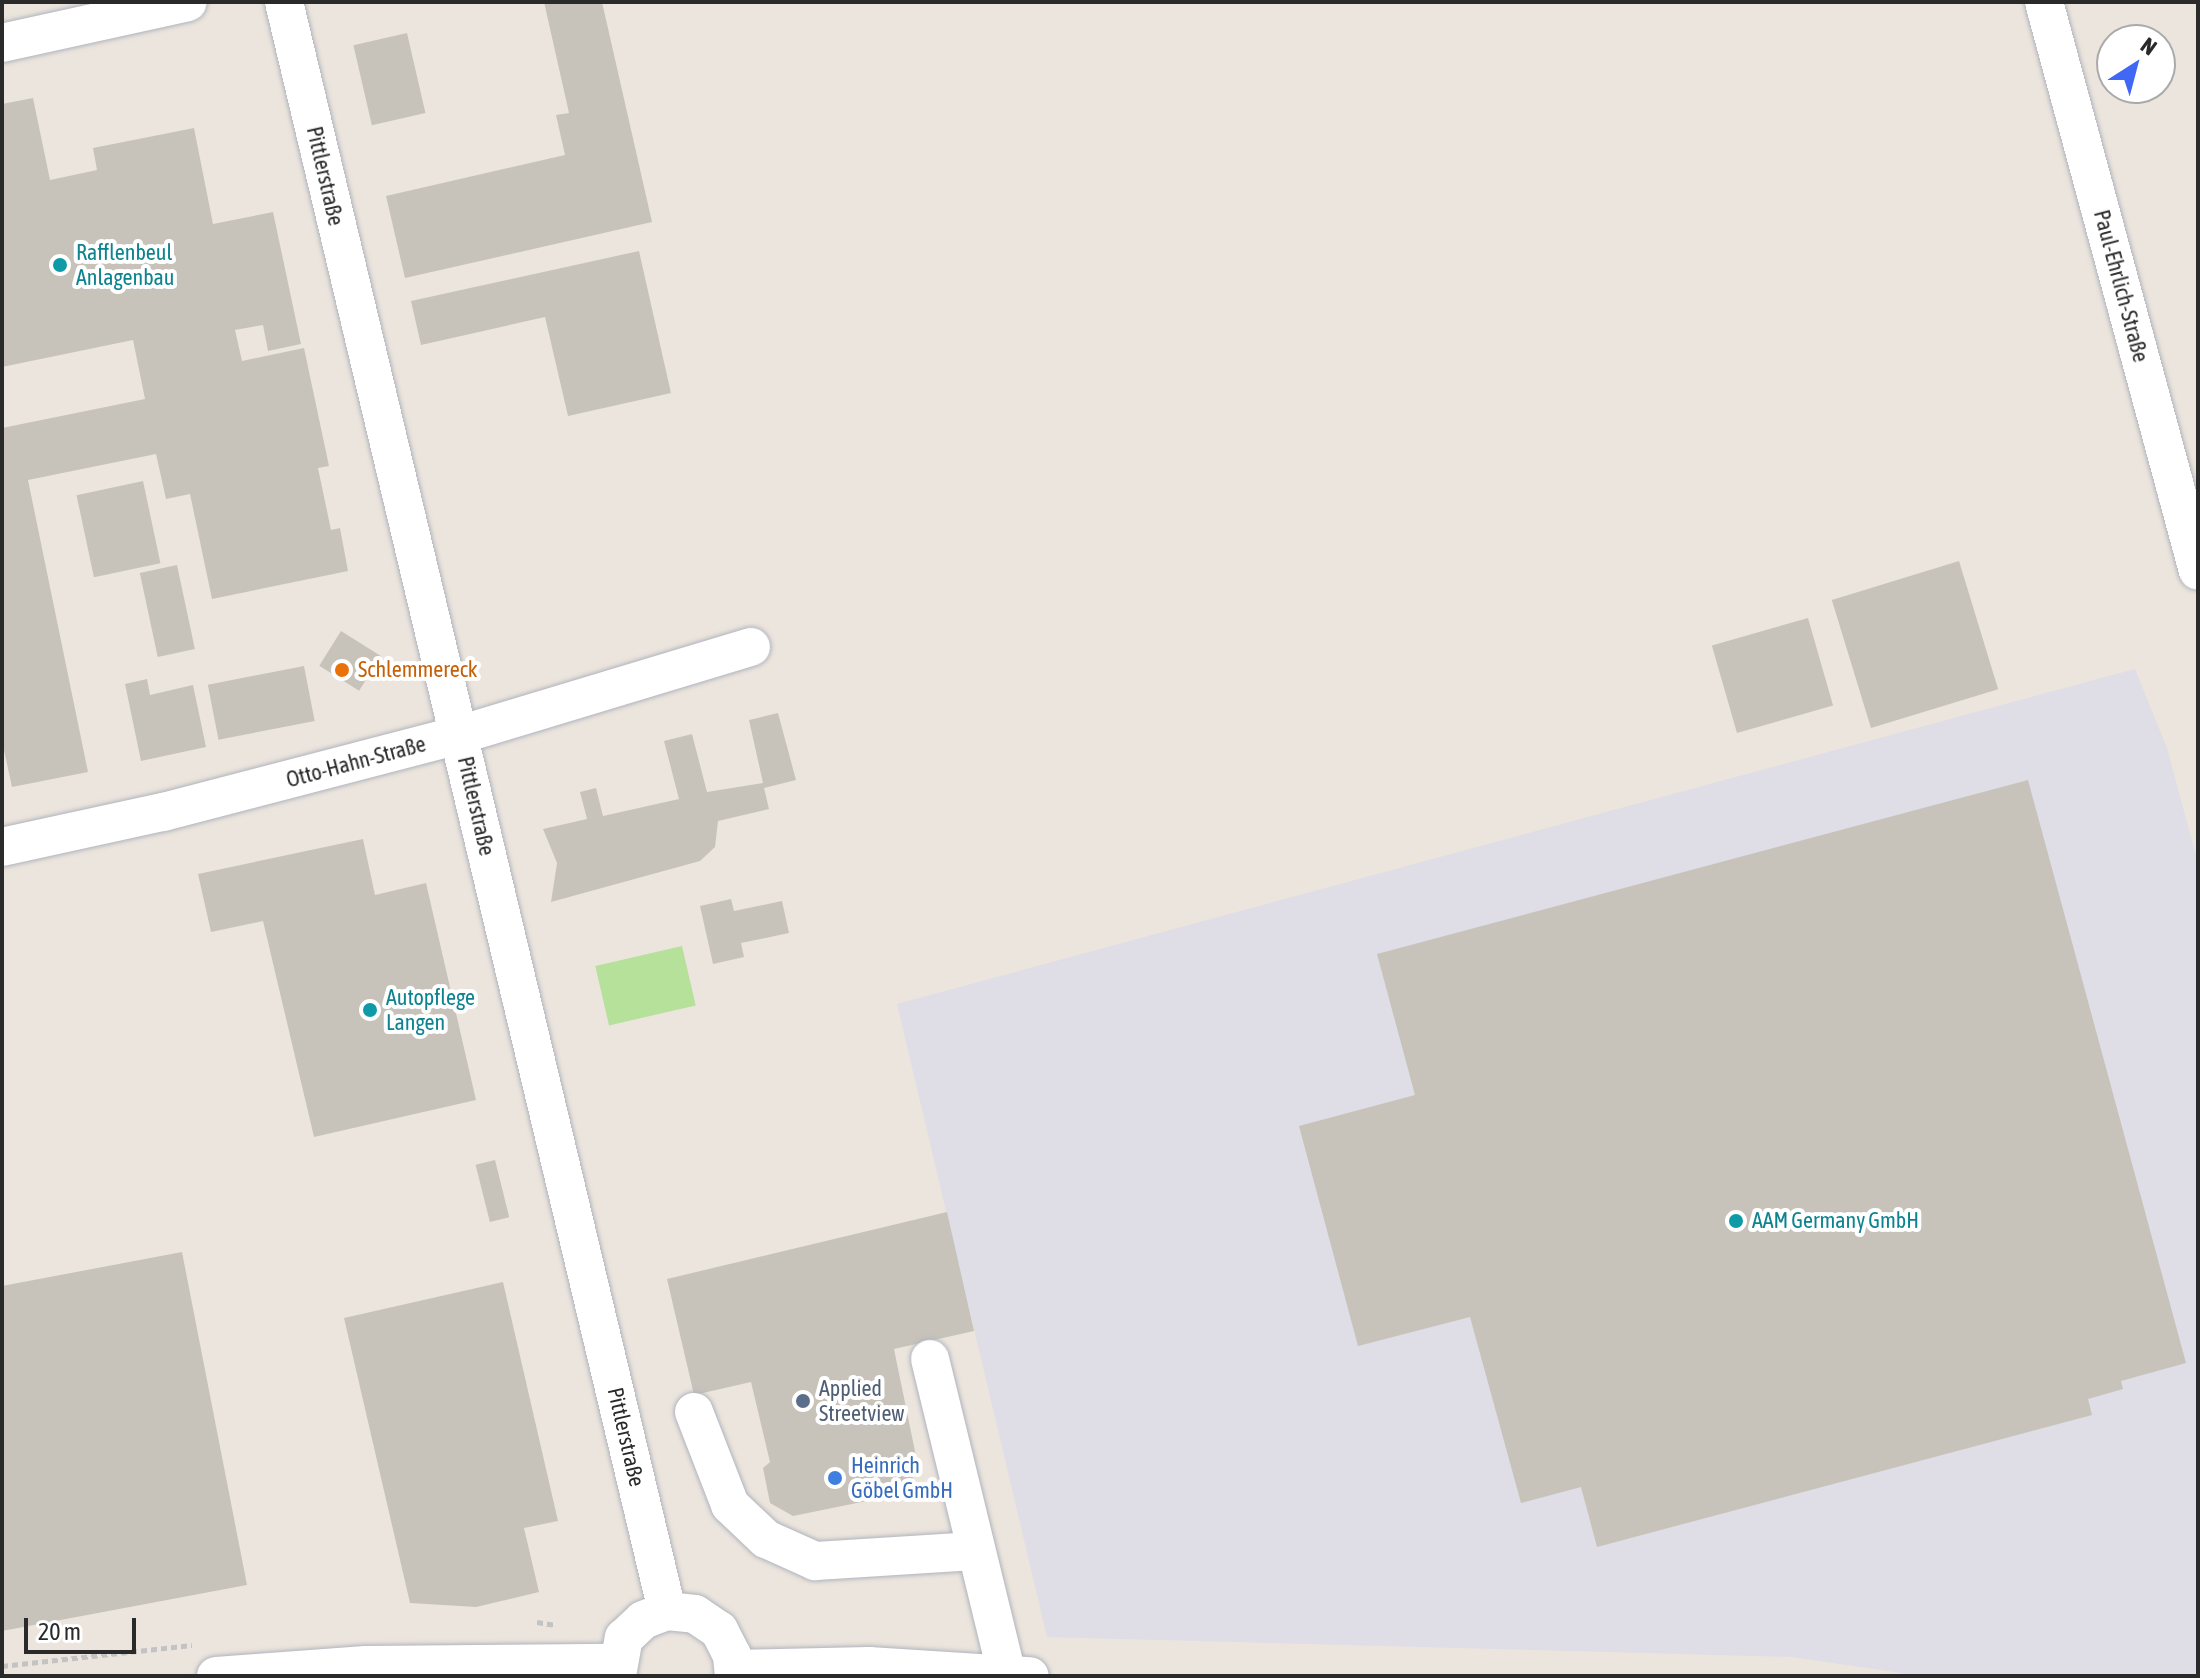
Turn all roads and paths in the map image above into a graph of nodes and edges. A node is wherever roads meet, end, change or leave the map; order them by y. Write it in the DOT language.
graph roads {
  1 [pos="188,2"];
  2 [pos="284,2"];
  3 [pos="2044,2"];
  4 [pos="2,43"];
  5 [pos="2193,532"];
  6 [pos="2198,571"];
  7 [pos="751,647"];
  8 [pos="459,735"];
  9 [pos="2,847"];
  10 [pos="930,1359"];
  11 [pos="694,1412"];
  12 [pos="976,1551"];
  13 [pos="667,1611"];
  14 [pos="617,1670"];
  15 [pos="734,1673"];
  16 [pos="266,1674"];
  17 [pos="1005,1675"];
  18 [pos="216,1676"];
  1 -- 4 [label="street"];
  2 -- 8 [label="street, Pittlerstraße"];
  3 -- 5 [label="street, Paul-Ehrlich-Straße"];
  5 -- 6 [label="street, Paul-Ehrlich-Straße"];
  7 -- 8 [label="street, Otto-Hahn-Straße"];
  8 -- 9 [label="street, Otto-Hahn-Straße"];
  8 -- 13 [label="street, Pittlerstraße"];
  10 -- 12 [label="street"];
  11 -- 12 [label="street"];
  12 -- 17 [label="street"];
  13 -- 14 [label="street"];
  13 -- 15 [label="street"];
  14 -- 16 [label="street"];
  15 -- 17 [label="street"];
  16 -- 18 [label="street"];
}
